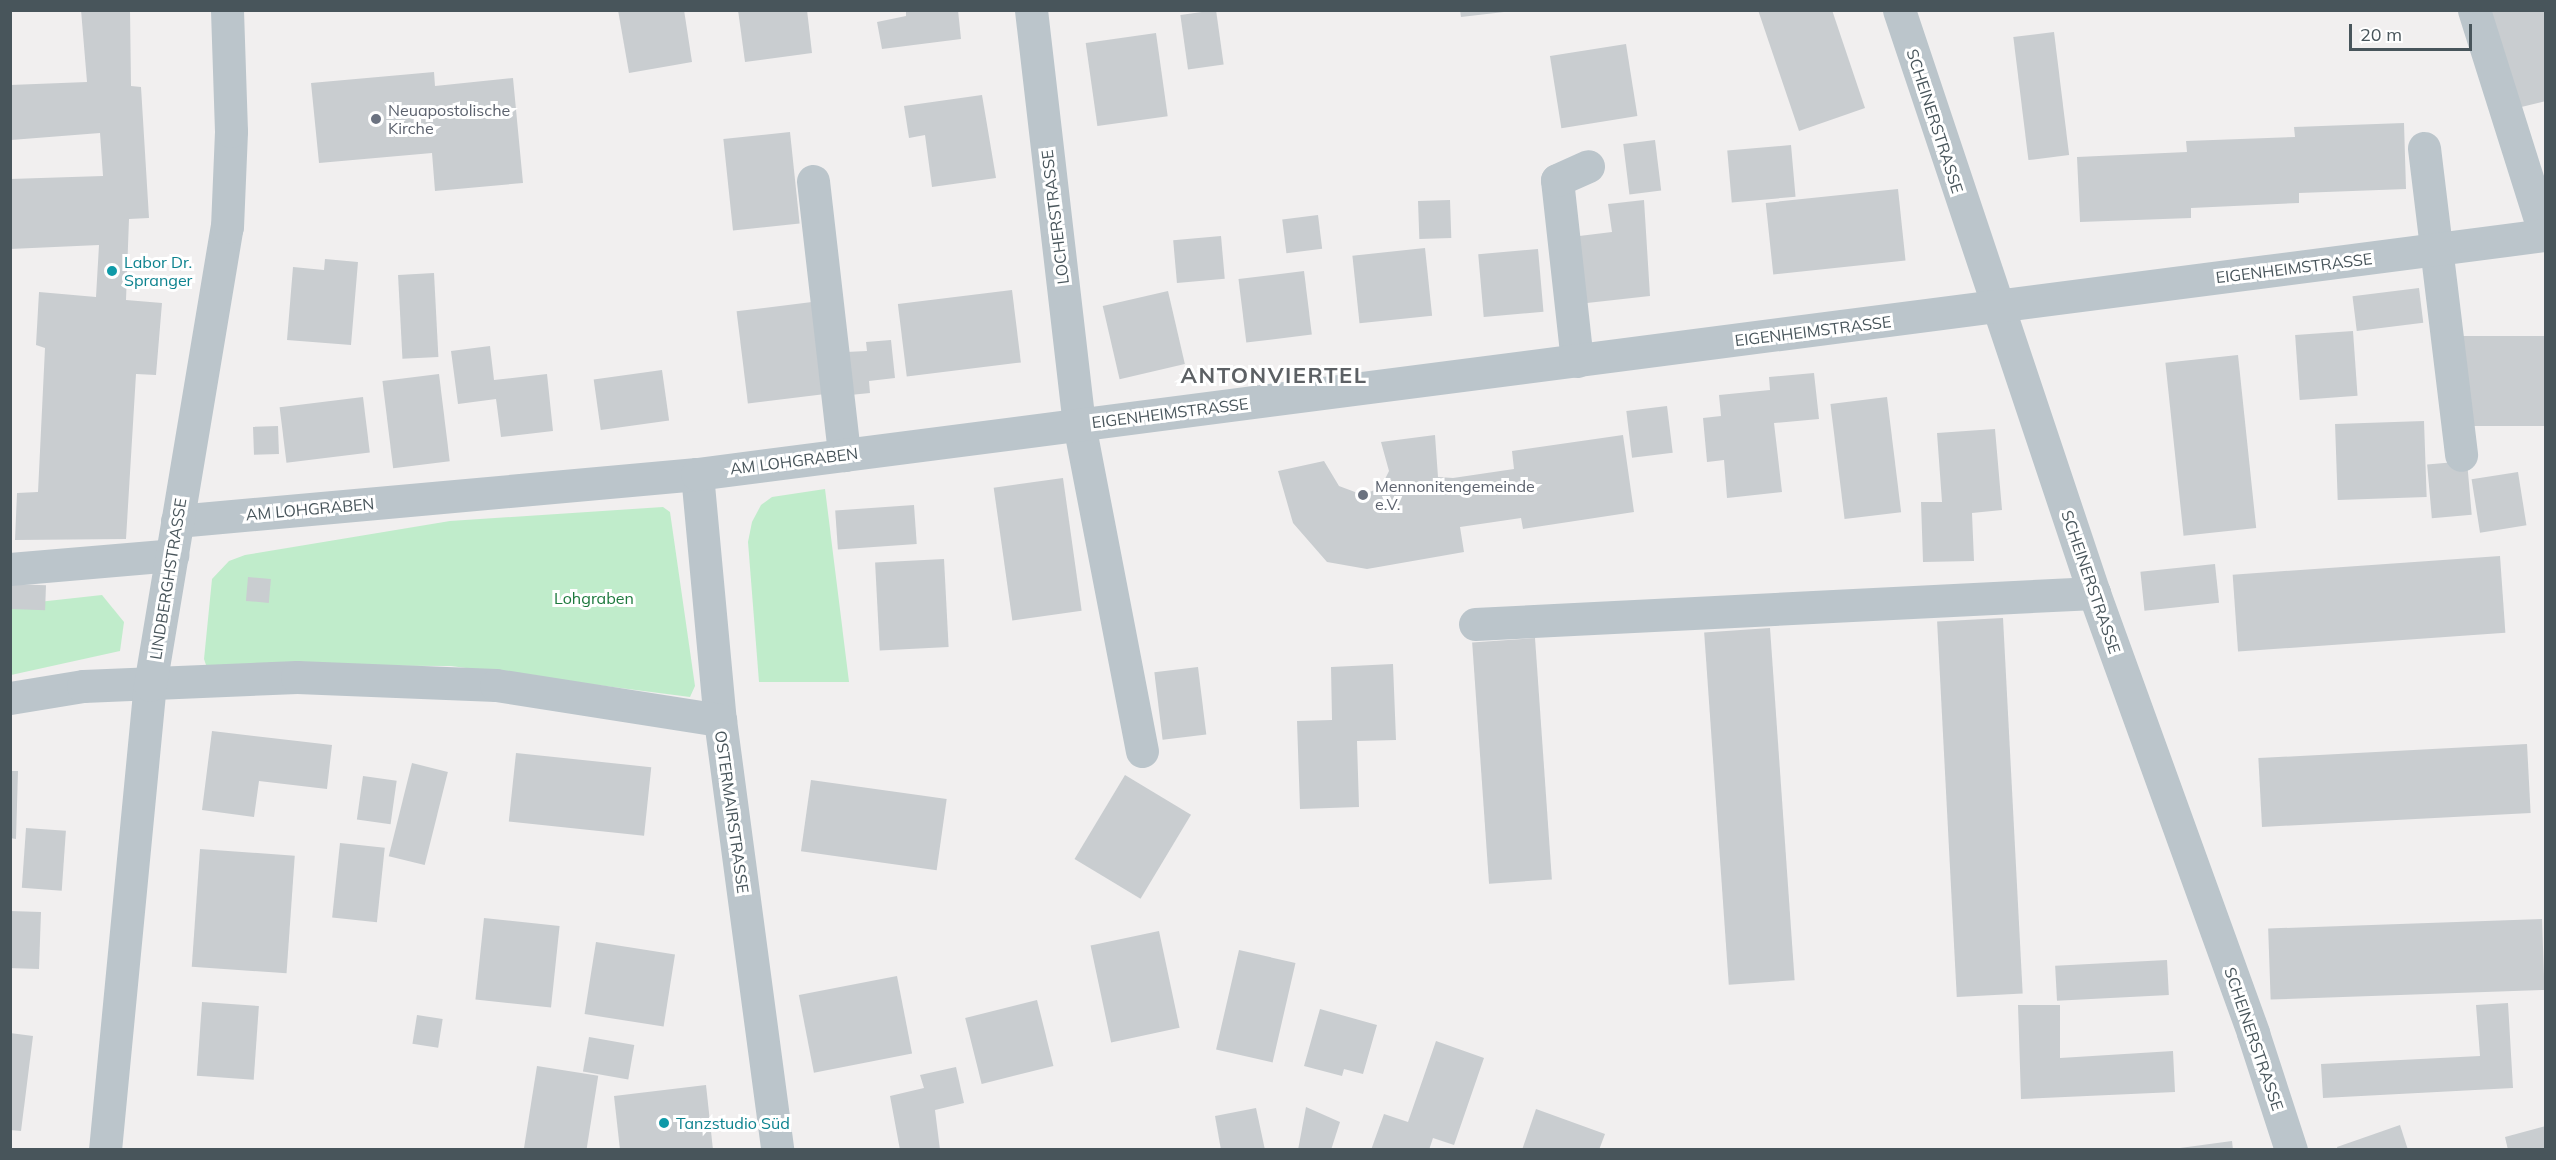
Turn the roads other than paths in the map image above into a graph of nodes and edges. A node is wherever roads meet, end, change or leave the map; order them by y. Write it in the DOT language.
graph roads {
  1 [pos="227,10"];
  2 [pos="1032,10"];
  3 [pos="1899,10"];
  4 [pos="2474,10"];
  5 [pos="2424,148"];
  6 [pos="1588,166"];
  7 [pos="813,181"];
  8 [pos="2545,235"];
  9 [pos="2439,250"];
  10 [pos="1996,308"];
  11 [pos="1577,362"];
  12 [pos="1079,424"];
  13 [pos="2461,454"];
  14 [pos="844,455"];
  15 [pos="697,474"];
  16 [pos="177,521"];
  17 [pos="172,555"];
  18 [pos="10,568"];
  19 [pos="2094,593"];
  20 [pos="1474,624"];
  21 [pos="150,685"];
  22 [pos="10,698"];
  23 [pos="720,720"];
  24 [pos="1142,751"];
  25 [pos="105,1149"];
  26 [pos="777,1149"];
  27 [pos="2291,1149"];
  1 -- 16 [label="street, LINDBERGHSTRASSE"];
  2 -- 12 [label="street, LOCHERSTRASSE"];
  3 -- 10 [label="street, SCHEINERSTRASSE"];
  4 -- 8 [label="street"];
  5 -- 9 [label="street"];
  6 -- 11 [label="street"];
  7 -- 14 [label="street"];
  8 -- 9 [label="street, EIGENHEIMSTRASSE"];
  9 -- 10 [label="street, EIGENHEIMSTRASSE"];
  9 -- 13 [label="street"];
  10 -- 11 [label="street, EIGENHEIMSTRASSE"];
  10 -- 19 [label="street, SCHEINERSTRASSE"];
  11 -- 12 [label="street, EIGENHEIMSTRASSE"];
  12 -- 14 [label="street, AM LOHGRABEN"];
  12 -- 24 [label="street"];
  14 -- 15 [label="street, AM LOHGRABEN"];
  15 -- 16 [label="street, AM LOHGRABEN"];
  15 -- 23 [label="street, OSTERMAIRSTRASSE"];
  16 -- 17 [label="street, LINDBERGHSTRASSE"];
  17 -- 18 [label="street"];
  17 -- 21 [label="street, LINDBERGHSTRASSE"];
  19 -- 20 [label="street"];
  19 -- 27 [label="street, SCHEINERSTRASSE"];
  21 -- 22 [label="street"];
  21 -- 23 [label="street"];
  21 -- 25 [label="street, LINDBERGHSTRASSE"];
  23 -- 26 [label="street, OSTERMAIRSTRASSE"];
}
